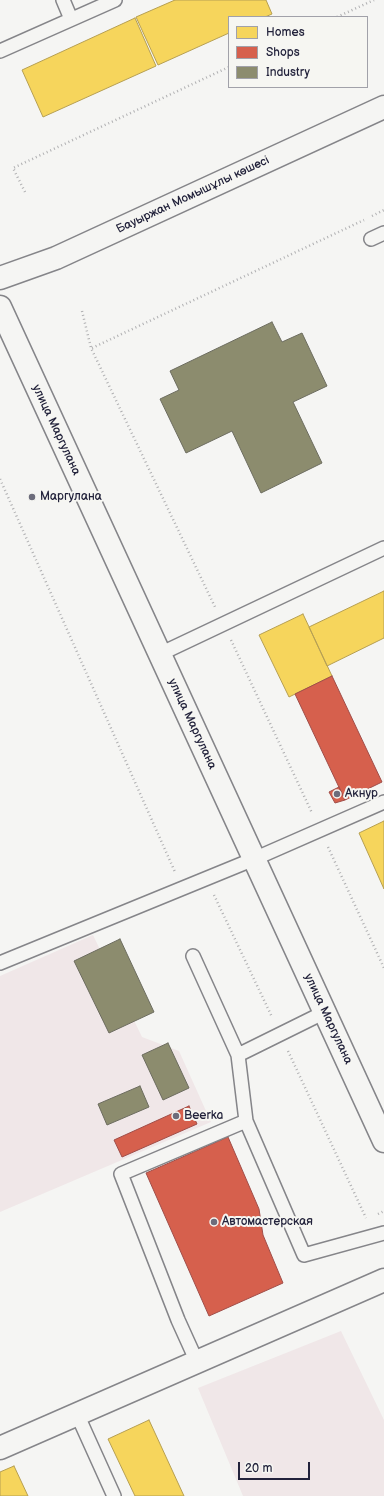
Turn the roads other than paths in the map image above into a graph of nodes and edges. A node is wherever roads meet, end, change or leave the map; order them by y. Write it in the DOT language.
graph roads {
  1 [pos="62,0"];
  2 [pos="115,0"];
  3 [pos="71,19"];
  4 [pos="0,51"];
  5 [pos="384,107"];
  6 [pos="384,233"];
  7 [pos="371,239"];
  8 [pos="0,278"];
  9 [pos="0,307"];
  10 [pos="384,548"];
  11 [pos="160,654"];
  12 [pos="384,802"];
  13 [pos="254,859"];
  14 [pos="193,956"];
  15 [pos="0,963"];
  16 [pos="324,1012"];
  17 [pos="238,1055"];
  18 [pos="246,1121"];
  19 [pos="384,1142"];
  20 [pos="384,1233"];
  21 [pos="384,1280"];
  22 [pos="197,1362"];
  23 [pos="77,1414"];
  24 [pos="0,1448"];
  25 [pos="114,1496"];
  1 -- 3 [label="lane"];
  2 -- 3 [label="lane"];
  3 -- 4 [label="lane"];
  5 -- 8 [label="street, Бауыржан Момышұлы көшесі"];
  6 -- 7 [label="lane"];
  9 -- 11 [label="street, улица Маргулана"];
  10 -- 11 [label="lane"];
  11 -- 13 [label="street, улица Маргулана"];
  12 -- 13 [label="lane"];
  13 -- 15 [label="lane"];
  13 -- 16 [label="street, улица Маргулана"];
  14 -- 17 [label="lane"];
  16 -- 17 [label="lane"];
  16 -- 19 [label="street, улица Маргулана"];
  17 -- 18 [label="lane"];
  18 -- 20 [label="lane"];
  18 -- 22 [label="lane"];
  21 -- 22 [label="street"];
  22 -- 23 [label="street"];
  23 -- 24 [label="street"];
  23 -- 25 [label="lane"];
}
